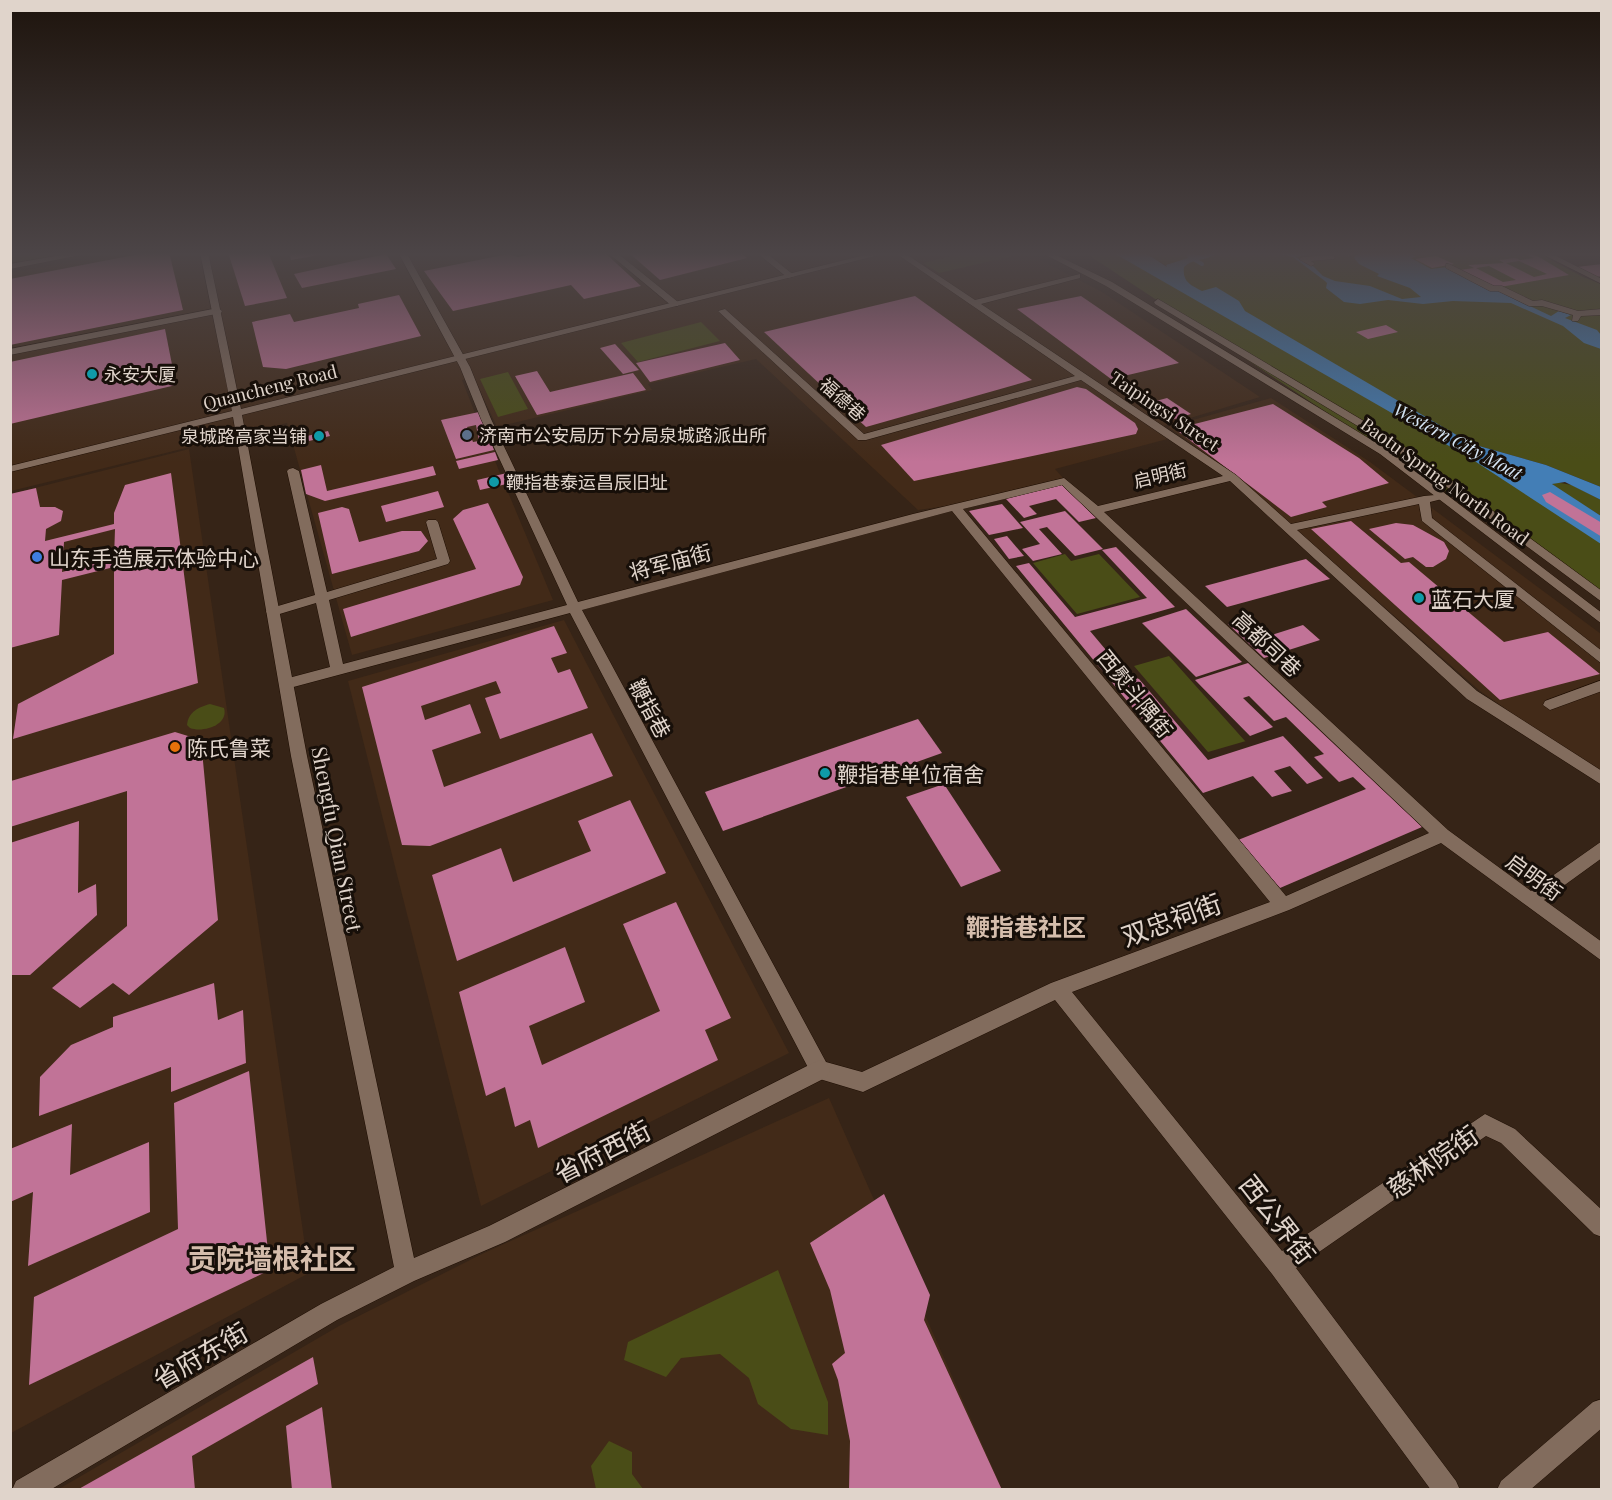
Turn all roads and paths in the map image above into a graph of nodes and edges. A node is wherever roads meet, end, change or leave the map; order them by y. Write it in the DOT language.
graph roads {
  1 [pos="162,322"];
  2 [pos="220,322"];
  3 [pos="441,322"];
  4 [pos="602,322"];
  5 [pos="734,322"];
  6 [pos="1003,322"];
  7 [pos="1170,322"];
  8 [pos="1191,322"];
  9 [pos="10,352"];
  10 [pos="460,357"];
  11 [pos="1084,376"];
  12 [pos="236,412"];
  13 [pos="10,469"];
  14 [pos="293,471"];
  15 [pos="1232,477"];
  16 [pos="1064,481"];
  17 [pos="1442,496"];
  18 [pos="1424,500"];
  19 [pos="956,508"];
  20 [pos="1096,510"];
  21 [pos="432,522"];
  22 [pos="1288,528"];
  23 [pos="322,597"];
  24 [pos="1602,598"];
  25 [pos="574,607"];
  26 [pos="273,612"];
  27 [pos="1602,620"];
  28 [pos="1602,659"];
  29 [pos="338,670"];
  30 [pos="286,684"];
  31 [pos="1602,685"];
  32 [pos="1550,705"];
  33 [pos="1602,779"];
  34 [pos="1442,835"];
  35 [pos="1602,848"];
  36 [pos="1530,901"];
  37 [pos="1283,905"];
  38 [pos="1602,953"];
  39 [pos="1058,989"];
  40 [pos="820,1070"];
  41 [pos="1602,1226"];
  42 [pos="1280,1266"];
  43 [pos="406,1273"];
  44 [pos="1602,1411"];
  45 [pos="25,1490"];
  46 [pos="1447,1490"];
  47 [pos="1510,1490"];
  1 -- 9 [label="street"];
  2 -- 12 [label="street, Shengfu Qian Street"];
  3 -- 10 [label="street, 鞭指巷"];
  4 -- 10 [label="street, Quancheng Road"];
  5 -- 11 [label="street, 福德巷"];
  6 -- 11 [label="street, Taipingsi Street"];
  7 -- 17 [label="street, Baotu Spring North Road"];
  8 -- 24 [label="street, Baotu Spring North Road"];
  10 -- 12 [label="street, Quancheng Road"];
  10 -- 25 [label="street, 鞭指巷"];
  11 -- 15 [label="street, Taipingsi Street"];
  12 -- 13 [label="street, Quancheng Road"];
  12 -- 26 [label="street, Shengfu Qian Street"];
  14 -- 23 [label="street"];
  15 -- 20 [label="street, 启明街"];
  15 -- 22 [label="street, Taipingsi Street"];
  16 -- 19 [label="street, 将军庙街"];
  16 -- 20 [label="street, 高都司巷"];
  17 -- 18 [label="street"];
  17 -- 27 [label="street, Baotu Spring North Road"];
  18 -- 22 [label="street"];
  18 -- 28 [label="street"];
  19 -- 25 [label="street, 将军庙街"];
  19 -- 37 [label="street, 西熨斗隅街"];
  20 -- 34 [label="street, 高都司巷"];
  21 -- 23 [label="street"];
  22 -- 33 [label="street, Taipingsi Street"];
  23 -- 26 [label="street"];
  23 -- 29 [label="street"];
  25 -- 29 [label="street, 将军庙街"];
  25 -- 40 [label="street, 鞭指巷"];
  26 -- 30 [label="street, Shengfu Qian Street"];
  29 -- 30 [label="street, 将军庙街"];
  30 -- 43 [label="street, Shengfu Qian Street"];
  31 -- 32 [label="street"];
  34 -- 36 [label="street, 启明街"];
  34 -- 37 [label="street, 双忠祠街"];
  35 -- 36 [label="street"];
  36 -- 38 [label="street, 启明街"];
  37 -- 39 [label="street, 双忠祠街"];
  39 -- 40 [label="street, 双忠祠街"];
  39 -- 42 [label="street, 西公界街"];
  40 -- 43 [label="street, 省府西街"];
  41 -- 42 [label="street, 慈林院街"];
  42 -- 46 [label="street, 西公界街"];
  43 -- 45 [label="street, 省府东街"];
  44 -- 47 [label="street"];
}
